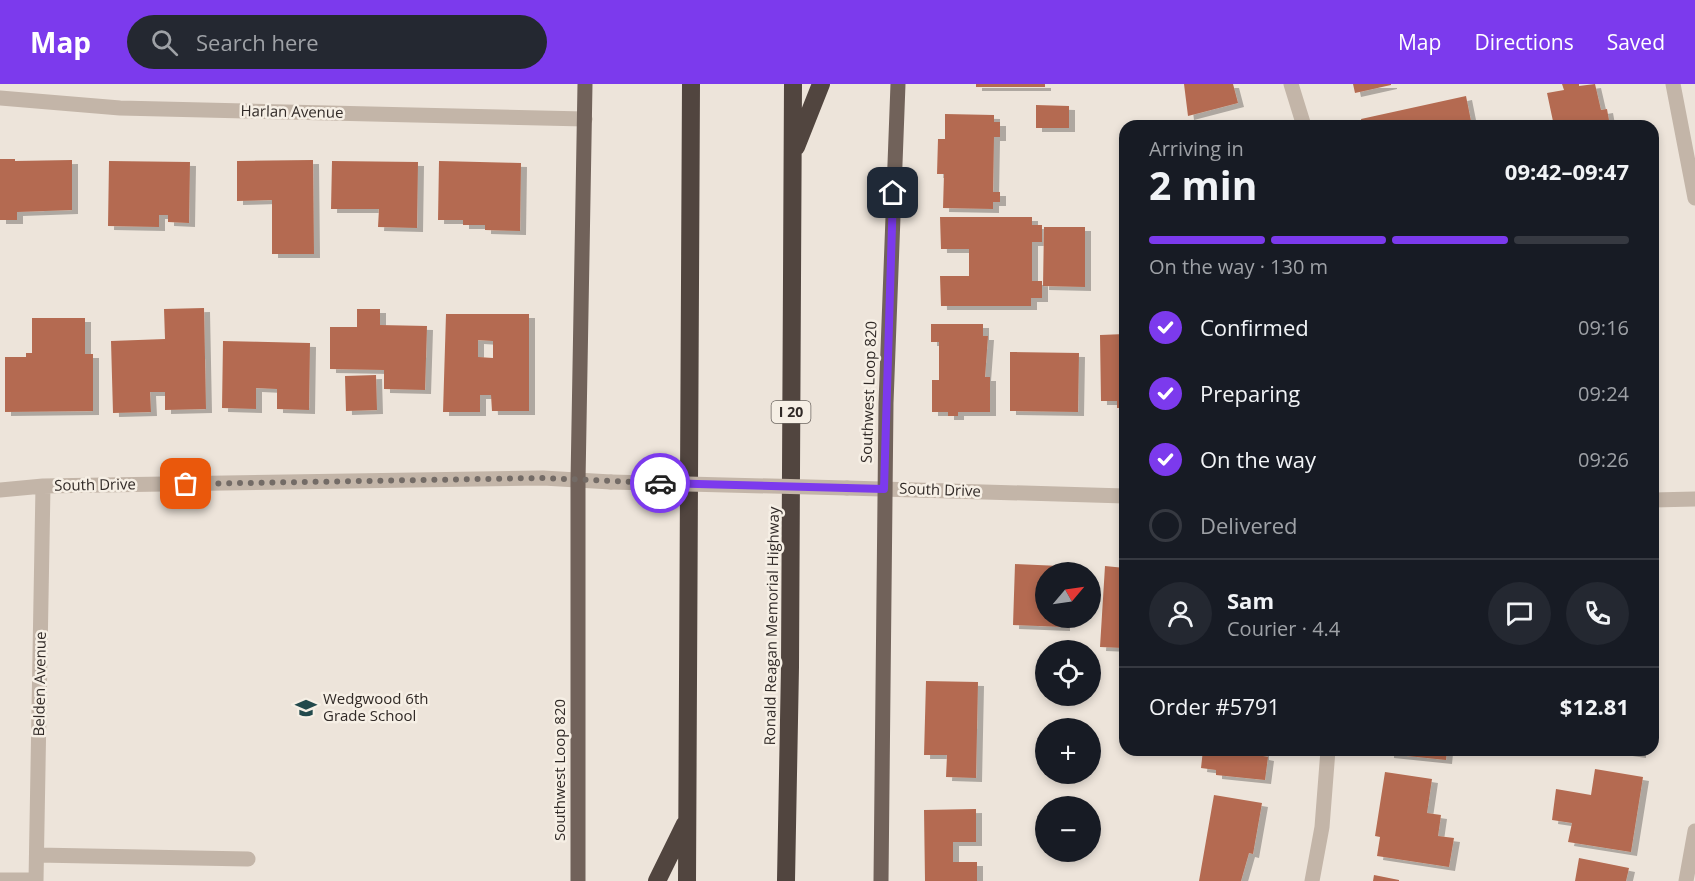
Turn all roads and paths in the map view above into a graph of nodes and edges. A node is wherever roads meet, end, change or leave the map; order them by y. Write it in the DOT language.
graph roads {
  1 [pos="585,84"];
  2 [pos="691,84"];
  3 [pos="793,84"];
  4 [pos="821,84"];
  5 [pos="898,84"];
  6 [pos="1291,84"];
  7 [pos="1673,84"];
  8 [pos="0,98"];
  9 [pos="585,119"];
  10 [pos="1302,120"];
  11 [pos="792,157"];
  12 [pos="1695,198"];
  13 [pos="578,481"];
  14 [pos="43,486"];
  15 [pos="884,489"];
  16 [pos="0,490"];
  17 [pos="1119,496"];
  18 [pos="1695,499"];
  19 [pos="1659,500"];
  20 [pos="1328,756"];
  21 [pos="687,819"];
  22 [pos="1695,831"];
  23 [pos="38,855"];
  24 [pos="248,859"];
  25 [pos="0,880"];
  26 [pos="36,880"];
  27 [pos="578,881"];
  28 [pos="657,881"];
  29 [pos="687,881"];
  30 [pos="786,881"];
  31 [pos="880,881"];
  32 [pos="1312,881"];
  33 [pos="1686,881"];
  1 -- 9 [label="main road, Southwest Loop 820"];
  2 -- 21 [label="highway"];
  3 -- 11 [label="highway, Ronald Reagan Memorial Highway / I 20"];
  4 -- 11 [label="highway"];
  5 -- 15 [label="main road, Southwest Loop 820"];
  6 -- 10 [label="street"];
  7 -- 12 [label="street"];
  8 -- 9 [label="street, Harlan Avenue"];
  9 -- 13 [label="main road, Southwest Loop 820"];
  11 -- 30 [label="highway, Ronald Reagan Memorial Highway / I 20"];
  13 -- 14 [label="street, South Drive"];
  13 -- 15 [label="street, South Drive, bridge"];
  13 -- 27 [label="main road, Southwest Loop 820"];
  14 -- 16 [label="street, South Drive"];
  14 -- 23 [label="street, Belden Avenue"];
  15 -- 17 [label="street, South Drive"];
  15 -- 31 [label="main road, Southwest Loop 820"];
  18 -- 19 [label="street"];
  20 -- 32 [label="street"];
  21 -- 28 [label="highway"];
  21 -- 29 [label="highway"];
  22 -- 33 [label="street"];
  23 -- 24 [label="street"];
  23 -- 26 [label="street, Belden Avenue"];
  25 -- 26 [label="street"];
}
